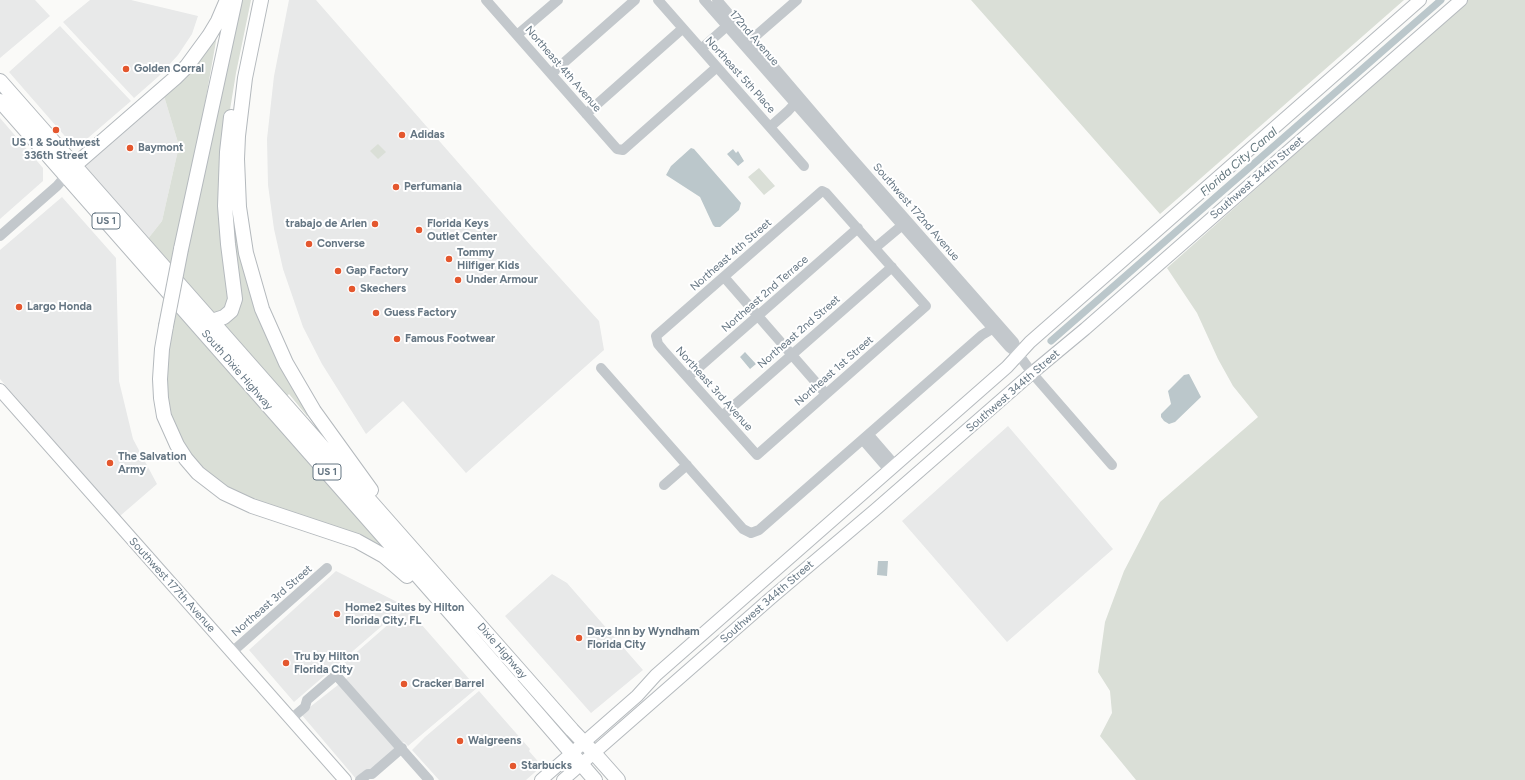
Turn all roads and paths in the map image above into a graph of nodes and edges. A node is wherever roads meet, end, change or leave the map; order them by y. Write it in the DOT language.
graph roads {
  1 [pos="227,0"];
  2 [pos="235,0"];
  3 [pos="260,0"];
  4 [pos="486,0"];
  5 [pos="558,0"];
  6 [pos="635,0"];
  7 [pos="658,0"];
  8 [pos="704,0"];
  9 [pos="717,0"];
  10 [pos="797,0"];
  11 [pos="1420,0"];
  12 [pos="1461,0"];
  13 [pos="726,26"];
  14 [pos="682,29"];
  15 [pos="517,35"];
  16 [pos="751,40"];
  17 [pos="252,44"];
  18 [pos="701,49"];
  19 [pos="717,67"];
  20 [pos="551,74"];
  21 [pos="0,81"];
  22 [pos="789,90"];
  23 [pos="798,100"];
  24 [pos="0,101"];
  25 [pos="586,114"];
  26 [pos="770,127"];
  27 [pos="101,142"];
  28 [pos="60,148"];
  29 [pos="804,166"];
  30 [pos="71,170"];
  31 [pos="904,223"];
  32 [pos="858,228"];
  33 [pos="0,236"];
  34 [pos="875,248"];
  35 [pos="892,266"];
  36 [pos="724,277"];
  37 [pos="180,305"];
  38 [pos="758,316"];
  39 [pos="212,321"];
  40 [pos="992,329"];
  41 [pos="656,336"];
  42 [pos="792,354"];
  43 [pos="1019,355"];
  44 [pos="601,368"];
  45 [pos="1032,373"];
  46 [pos="688,377"];
  47 [pos="0,390"];
  48 [pos="826,394"];
  49 [pos="722,416"];
  50 [pos="866,437"];
  51 [pos="757,455"];
  52 [pos="1112,464"];
  53 [pos="686,465"];
  54 [pos="892,467"];
  55 [pos="664,485"];
  56 [pos="388,521"];
  57 [pos="327,568"];
  58 [pos="758,585"];
  59 [pos="771,598"];
  60 [pos="473,639"];
  61 [pos="232,652"];
  62 [pos="289,716"];
  63 [pos="584,742"];
  64 [pos="402,748"];
  65 [pos="594,752"];
  66 [pos="572,753"];
  67 [pos="581,764"];
  68 [pos="371,777"];
  69 [pos="345,780"];
  70 [pos="360,780"];
  71 [pos="429,780"];
  72 [pos="541,780"];
  73 [pos="563,780"];
  74 [pos="595,780"];
  75 [pos="618,780"];
  1 -- 27 [label="highway"];
  2 -- 60 [label="highway, bridge"];
  3 -- 17 [label="highway"];
  4 -- 15 [label="street, Northeast 4th Avenue"];
  5 -- 15 [label="street"];
  6 -- 20 [label="street"];
  7 -- 14 [label="street, Northeast 5th Place"];
  8 -- 13 [label="street, 172nd Avenue"];
  9 -- 16 [label="street, 172nd Avenue"];
  10 -- 16 [label="street"];
  11 -- 43 [label="main road, Southwest 344th Street"];
  12 -- 45 [label="main road, Southwest 344th Street"];
  13 -- 18 [label="street"];
  13 -- 22 [label="street, 172nd Avenue"];
  14 -- 18 [label="street, Northeast 5th Place"];
  14 -- 25 [label="street"];
  15 -- 20 [label="street, Northeast 4th Avenue"];
  16 -- 22 [label="street, 172nd Avenue"];
  17 -- 39 [label="highway"];
  17 -- 56 [label="highway"];
  18 -- 19 [label="street, Northeast 5th Place"];
  19 -- 25 [label="street, Northeast 4th Avenue"];
  19 -- 26 [label="street, Northeast 5th Place"];
  20 -- 25 [label="street, Northeast 4th Avenue"];
  21 -- 28 [label="highway, South Dixie Highway / US 1"];
  22 -- 23 [label="street, Southwest 172nd Avenue"];
  23 -- 26 [label="street"];
  23 -- 31 [label="street, Southwest 172nd Avenue"];
  24 -- 30 [label="highway, South Dixie Highway / US 1"];
  26 -- 29 [label="street, Northeast 5th Place"];
  27 -- 28 [label="highway"];
  27 -- 30 [label="highway"];
  28 -- 30 [label="highway, South Dixie Highway / US 1"];
  30 -- 33 [label="street"];
  30 -- 37 [label="highway, South Dixie Highway / US 1"];
  30 -- 39 [label="highway, South Dixie Highway / US 1"];
  31 -- 34 [label="street"];
  31 -- 40 [label="street, Southwest 172nd Avenue"];
  31 -- 43 [label="street, Southwest 172nd Avenue"];
  32 -- 34 [label="street"];
  32 -- 36 [label="street, Northeast 4th Street"];
  32 -- 38 [label="street, Northeast 2nd Terrace"];
  34 -- 35 [label="street"];
  35 -- 42 [label="street, Northeast 2nd Street"];
  35 -- 48 [label="street, Northeast 1st Street"];
  36 -- 38 [label="street"];
  36 -- 41 [label="street, Northeast 4th Street"];
  37 -- 39 [label="highway"];
  37 -- 60 [label="highway, South Dixie Highway / US 1"];
  38 -- 42 [label="street"];
  38 -- 46 [label="street, Northeast 2nd Terrace"];
  39 -- 56 [label="highway, South Dixie Highway / US 1"];
  40 -- 43 [label="street, Southwest 172nd Avenue"];
  40 -- 50 [label="street"];
  41 -- 46 [label="street, Northeast 3rd Avenue"];
  42 -- 48 [label="street"];
  42 -- 49 [label="street, Northeast 2nd Street"];
  43 -- 45 [label="street, Southwest 172nd Avenue"];
  43 -- 54 [label="main road, Southwest 344th Street"];
  44 -- 53 [label="street"];
  45 -- 52 [label="street, Southwest 172nd Avenue"];
  45 -- 59 [label="main road, Southwest 344th Street"];
  46 -- 49 [label="street, Northeast 3rd Avenue"];
  47 -- 61 [label="main road, Southwest 177th Avenue"];
  48 -- 51 [label="street, Northeast 1st Street"];
  49 -- 51 [label="street, Northeast 3rd Avenue"];
  50 -- 53 [label="street"];
  50 -- 54 [label="street"];
  53 -- 55 [label="street"];
  54 -- 58 [label="main road, Southwest 344th Street"];
  56 -- 63 [label="highway, Dixie Highway / US 1"];
  57 -- 61 [label="street, Northeast 3rd Street"];
  58 -- 59 [label="main road"];
  58 -- 63 [label="main road, Southwest 344th Street"];
  59 -- 65 [label="main road, Southwest 344th Street"];
  60 -- 66 [label="highway, Dixie Highway / US 1"];
  61 -- 62 [label="main road, Southwest 177th Avenue"];
  62 -- 64 [label="street"];
  62 -- 69 [label="main road, Southwest 177th Avenue"];
  63 -- 65 [label="highway, Dixie Highway / US 1"];
  63 -- 66 [label="main road, Southwest 344th Street"];
  64 -- 68 [label="street"];
  64 -- 71 [label="street"];
  65 -- 67 [label="main road, Southwest 344th Street"];
  65 -- 75 [label="highway, Dixie Highway / US 1"];
  66 -- 67 [label="highway, Dixie Highway / US 1"];
  66 -- 72 [label="main road, Southwest 344th Street"];
  67 -- 73 [label="main road, Southwest 344th Street"];
  67 -- 74 [label="highway, Dixie Highway / US 1"];
  68 -- 70 [label="street"];
}
